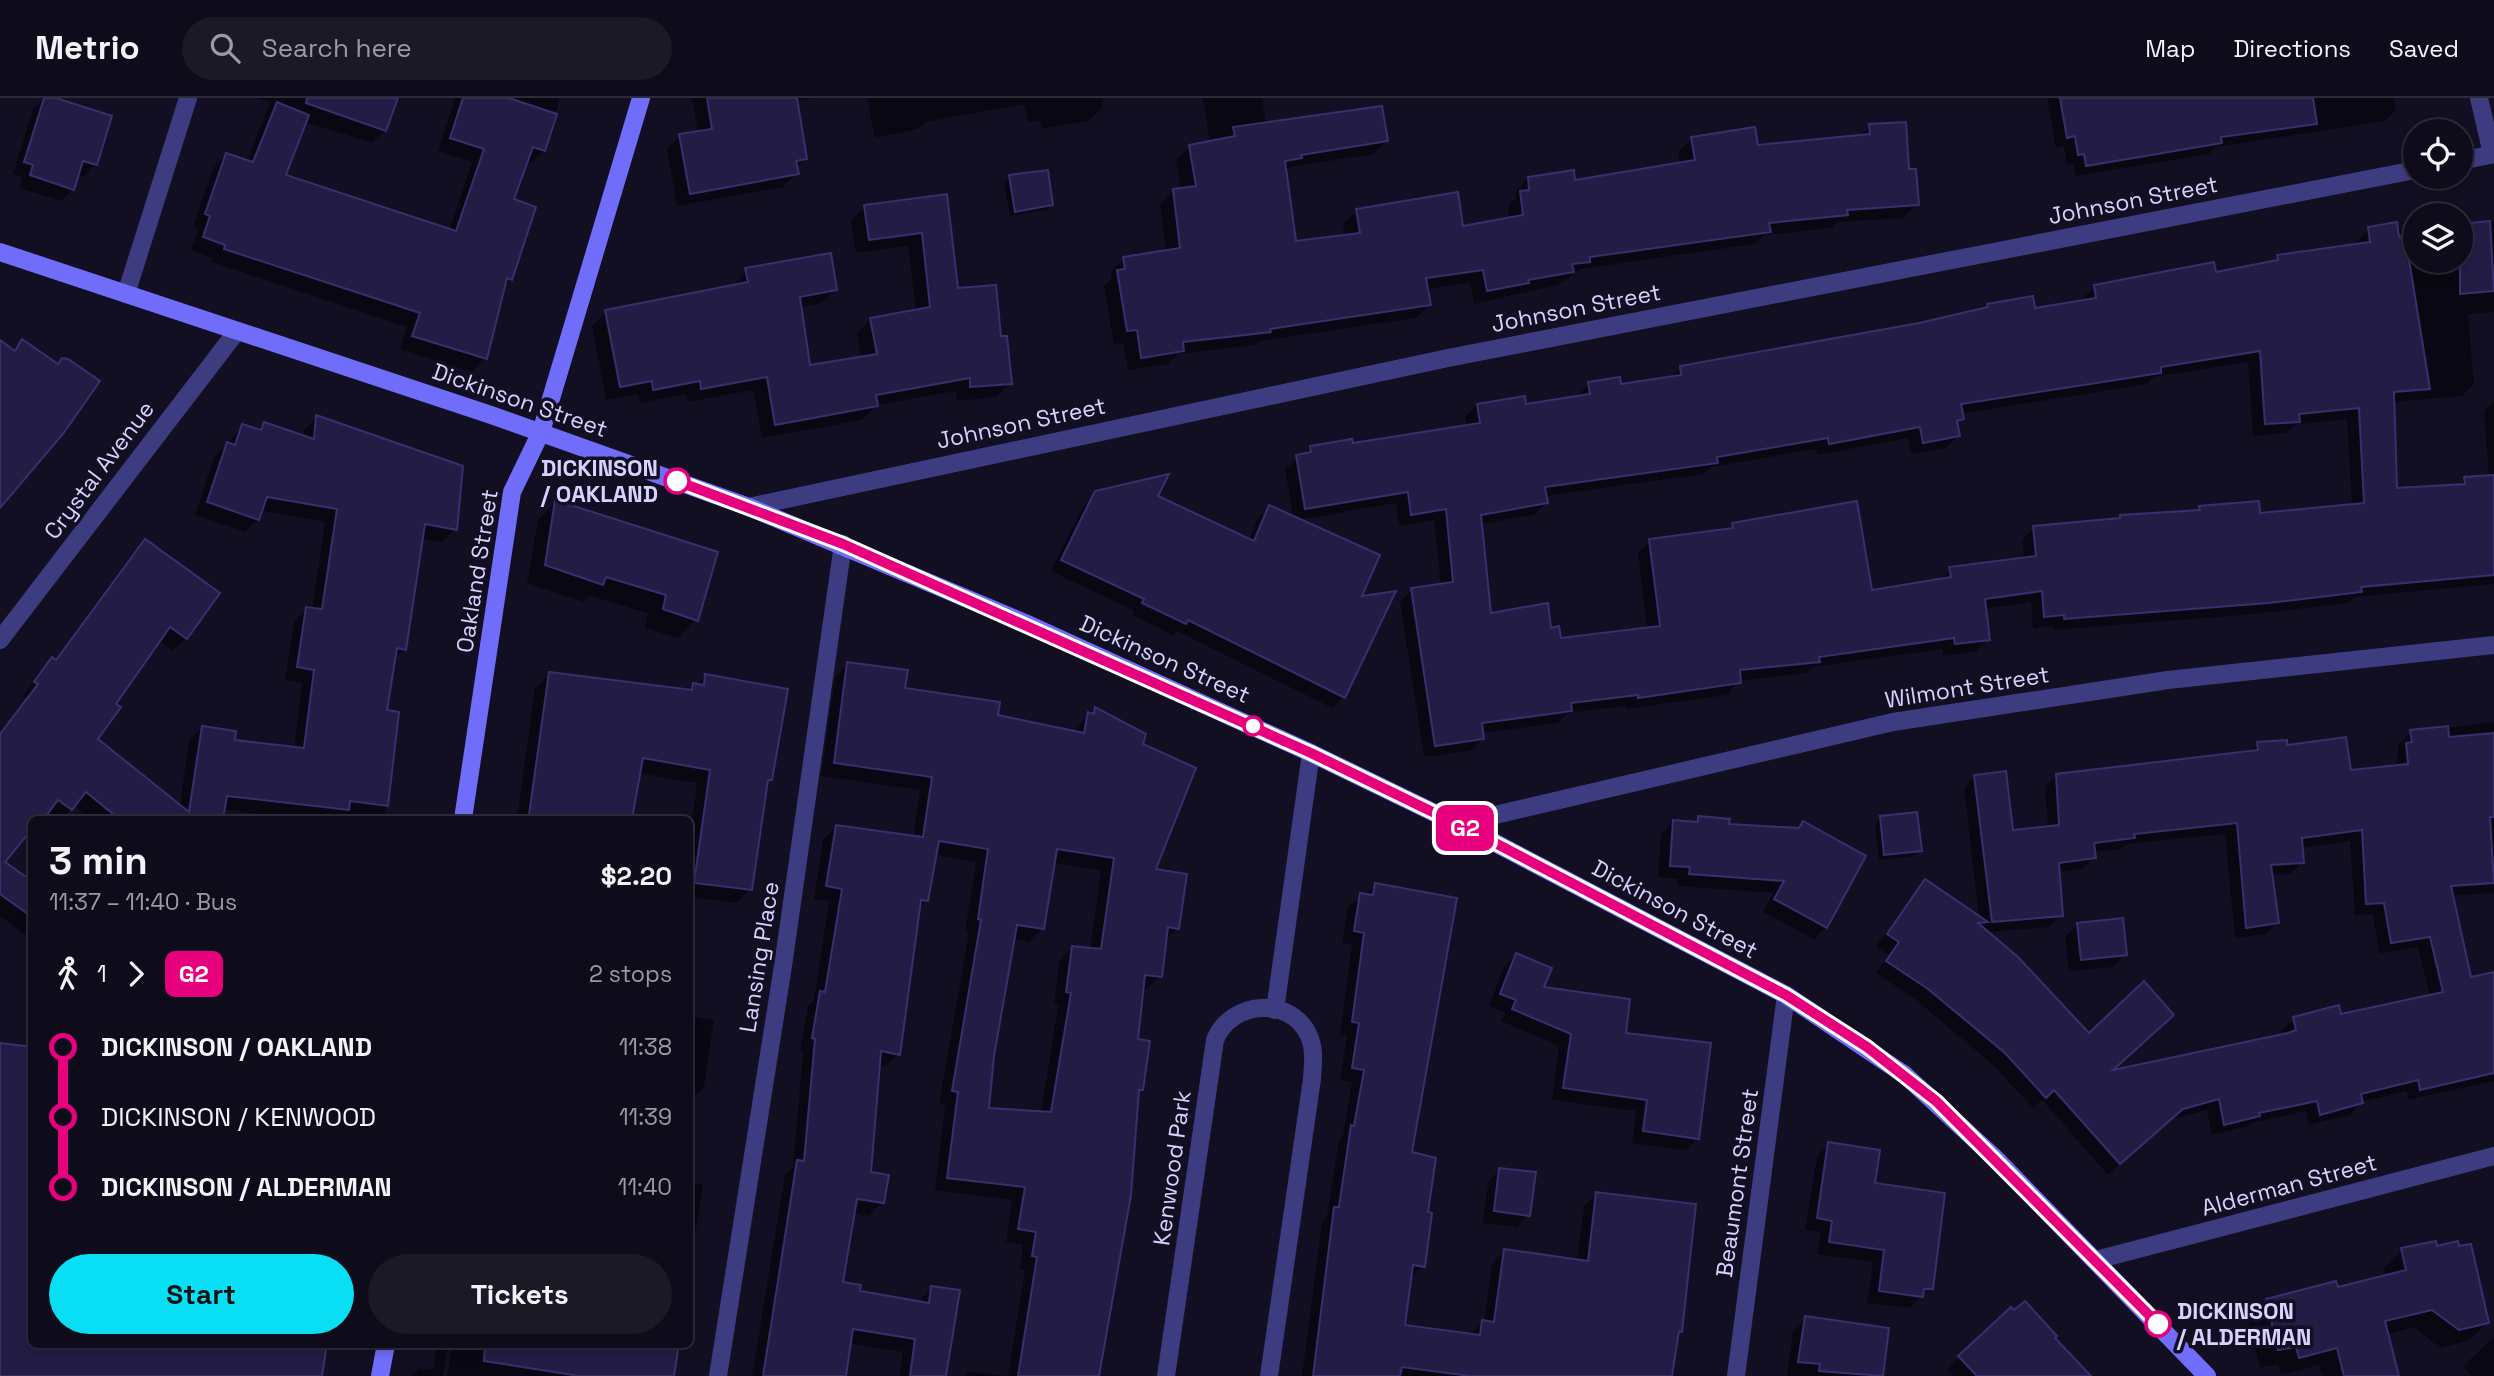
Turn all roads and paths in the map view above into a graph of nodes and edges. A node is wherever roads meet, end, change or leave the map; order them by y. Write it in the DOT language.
graph roads {
  1 [pos="188,98"];
  2 [pos="640,98"];
  3 [pos="2480,98"];
  4 [pos="2493,154"];
  5 [pos="2473,158"];
  6 [pos="2403,172"];
  7 [pos="0,252"];
  8 [pos="126,294"];
  9 [pos="237,331"];
  10 [pos="541,432"];
  11 [pos="749,507"];
  12 [pos="843,544"];
  13 [pos="0,640"];
  14 [pos="2494,645"];
  15 [pos="1311,753"];
  16 [pos="463,816"];
  17 [pos="1457,824"];
  18 [pos="1786,995"];
  19 [pos="1275,1010"];
  20 [pos="2494,1156"];
  21 [pos="2096,1261"];
  22 [pos="385,1348"];
  23 [pos="380,1376"];
  24 [pos="718,1376"];
  25 [pos="1166,1376"];
  26 [pos="1269,1376"];
  27 [pos="1736,1376"];
  28 [pos="2207,1376"];
  1 -- 8 [label="street"];
  2 -- 10 [label="main road, Oakland Street"];
  3 -- 4 [label="street"];
  4 -- 5 [label="street"];
  6 -- 11 [label="street, Johnson Street"];
  7 -- 8 [label="main road, Dickinson Street"];
  8 -- 9 [label="main road, Dickinson Street"];
  9 -- 10 [label="main road, Dickinson Street"];
  9 -- 13 [label="street, Crystal Avenue"];
  10 -- 11 [label="main road, Dickinson Street"];
  10 -- 16 [label="main road, Oakland Street"];
  11 -- 12 [label="main road, Dickinson Street"];
  12 -- 15 [label="main road, Dickinson Street"];
  12 -- 24 [label="street, Lansing Place"];
  14 -- 17 [label="street, Wilmont Street"];
  15 -- 17 [label="main road, Dickinson Street"];
  15 -- 19 [label="street"];
  17 -- 18 [label="main road, Dickinson Street"];
  18 -- 21 [label="main road, Dickinson Street"];
  18 -- 27 [label="street, Beaumont Street"];
  19 -- 25 [label="street, Kenwood Park"];
  19 -- 26 [label="street"];
  20 -- 21 [label="street, Alderman Street"];
  21 -- 28 [label="main road, Dickinson Street"];
  22 -- 23 [label="main road"];
}
